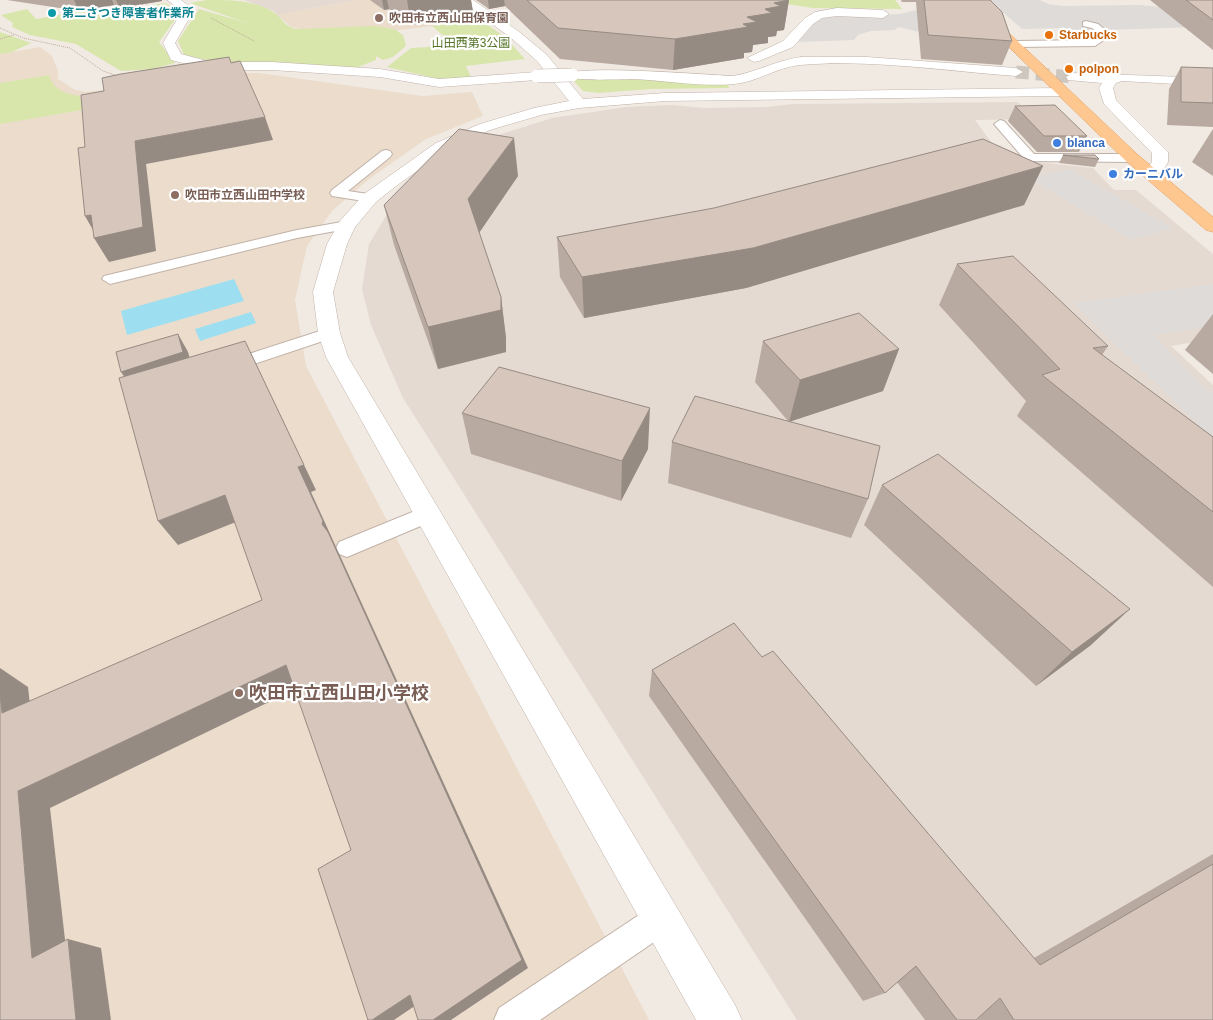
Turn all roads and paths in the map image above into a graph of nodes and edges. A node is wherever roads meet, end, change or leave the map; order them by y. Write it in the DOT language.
graph roads {
  1 [pos="174,0"];
  2 [pos="465,0"];
  3 [pos="967,0"];
  4 [pos="883,14"];
  5 [pos="1086,24"];
  6 [pos="0,28"];
  7 [pos="15,35"];
  8 [pos="0,39"];
  9 [pos="1013,44"];
  10 [pos="744,62"];
  11 [pos="726,67"];
  12 [pos="1016,72"];
  13 [pos="125,76"];
  14 [pos="654,76"];
  15 [pos="1111,80"];
  16 [pos="1213,82"];
  17 [pos="1067,85"];
  18 [pos="579,104"];
  19 [pos="1000,124"];
  20 [pos="386,154"];
  21 [pos="1132,158"];
  22 [pos="1152,175"];
  23 [pos="370,198"];
  24 [pos="347,226"];
  25 [pos="1213,226"];
  26 [pos="110,279"];
  27 [pos="329,333"];
  28 [pos="212,372"];
  29 [pos="427,514"];
  30 [pos="347,548"];
  31 [pos="662,918"];
  32 [pos="511,1020"];
  33 [pos="720,1020"];
  1 -- 14 [label="street, bridge"];
  2 -- 18 [label="street"];
  3 -- 9 [label="main road"];
  4 -- 10 [label="street"];
  5 -- 9 [label="lane"];
  6 -- 7 [label="path"];
  7 -- 8 [label="path"];
  7 -- 13 [label="path"];
  9 -- 17 [label="main road"];
  11 -- 14 [label="street"];
  12 -- 14 [label="street"];
  15 -- 16 [label="street"];
  15 -- 17 [label="street"];
  15 -- 22 [label="street"];
  17 -- 18 [label="street"];
  17 -- 21 [label="main road"];
  18 -- 23 [label="street"];
  19 -- 21 [label="lane"];
  20 -- 23 [label="lane"];
  21 -- 22 [label="main road"];
  22 -- 25 [label="main road"];
  23 -- 24 [label="street"];
  24 -- 26 [label="lane"];
  24 -- 27 [label="street"];
  27 -- 28 [label="lane"];
  27 -- 29 [label="street"];
  29 -- 30 [label="lane"];
  29 -- 31 [label="street"];
  31 -- 32 [label="lane"];
  31 -- 33 [label="street"];
}
